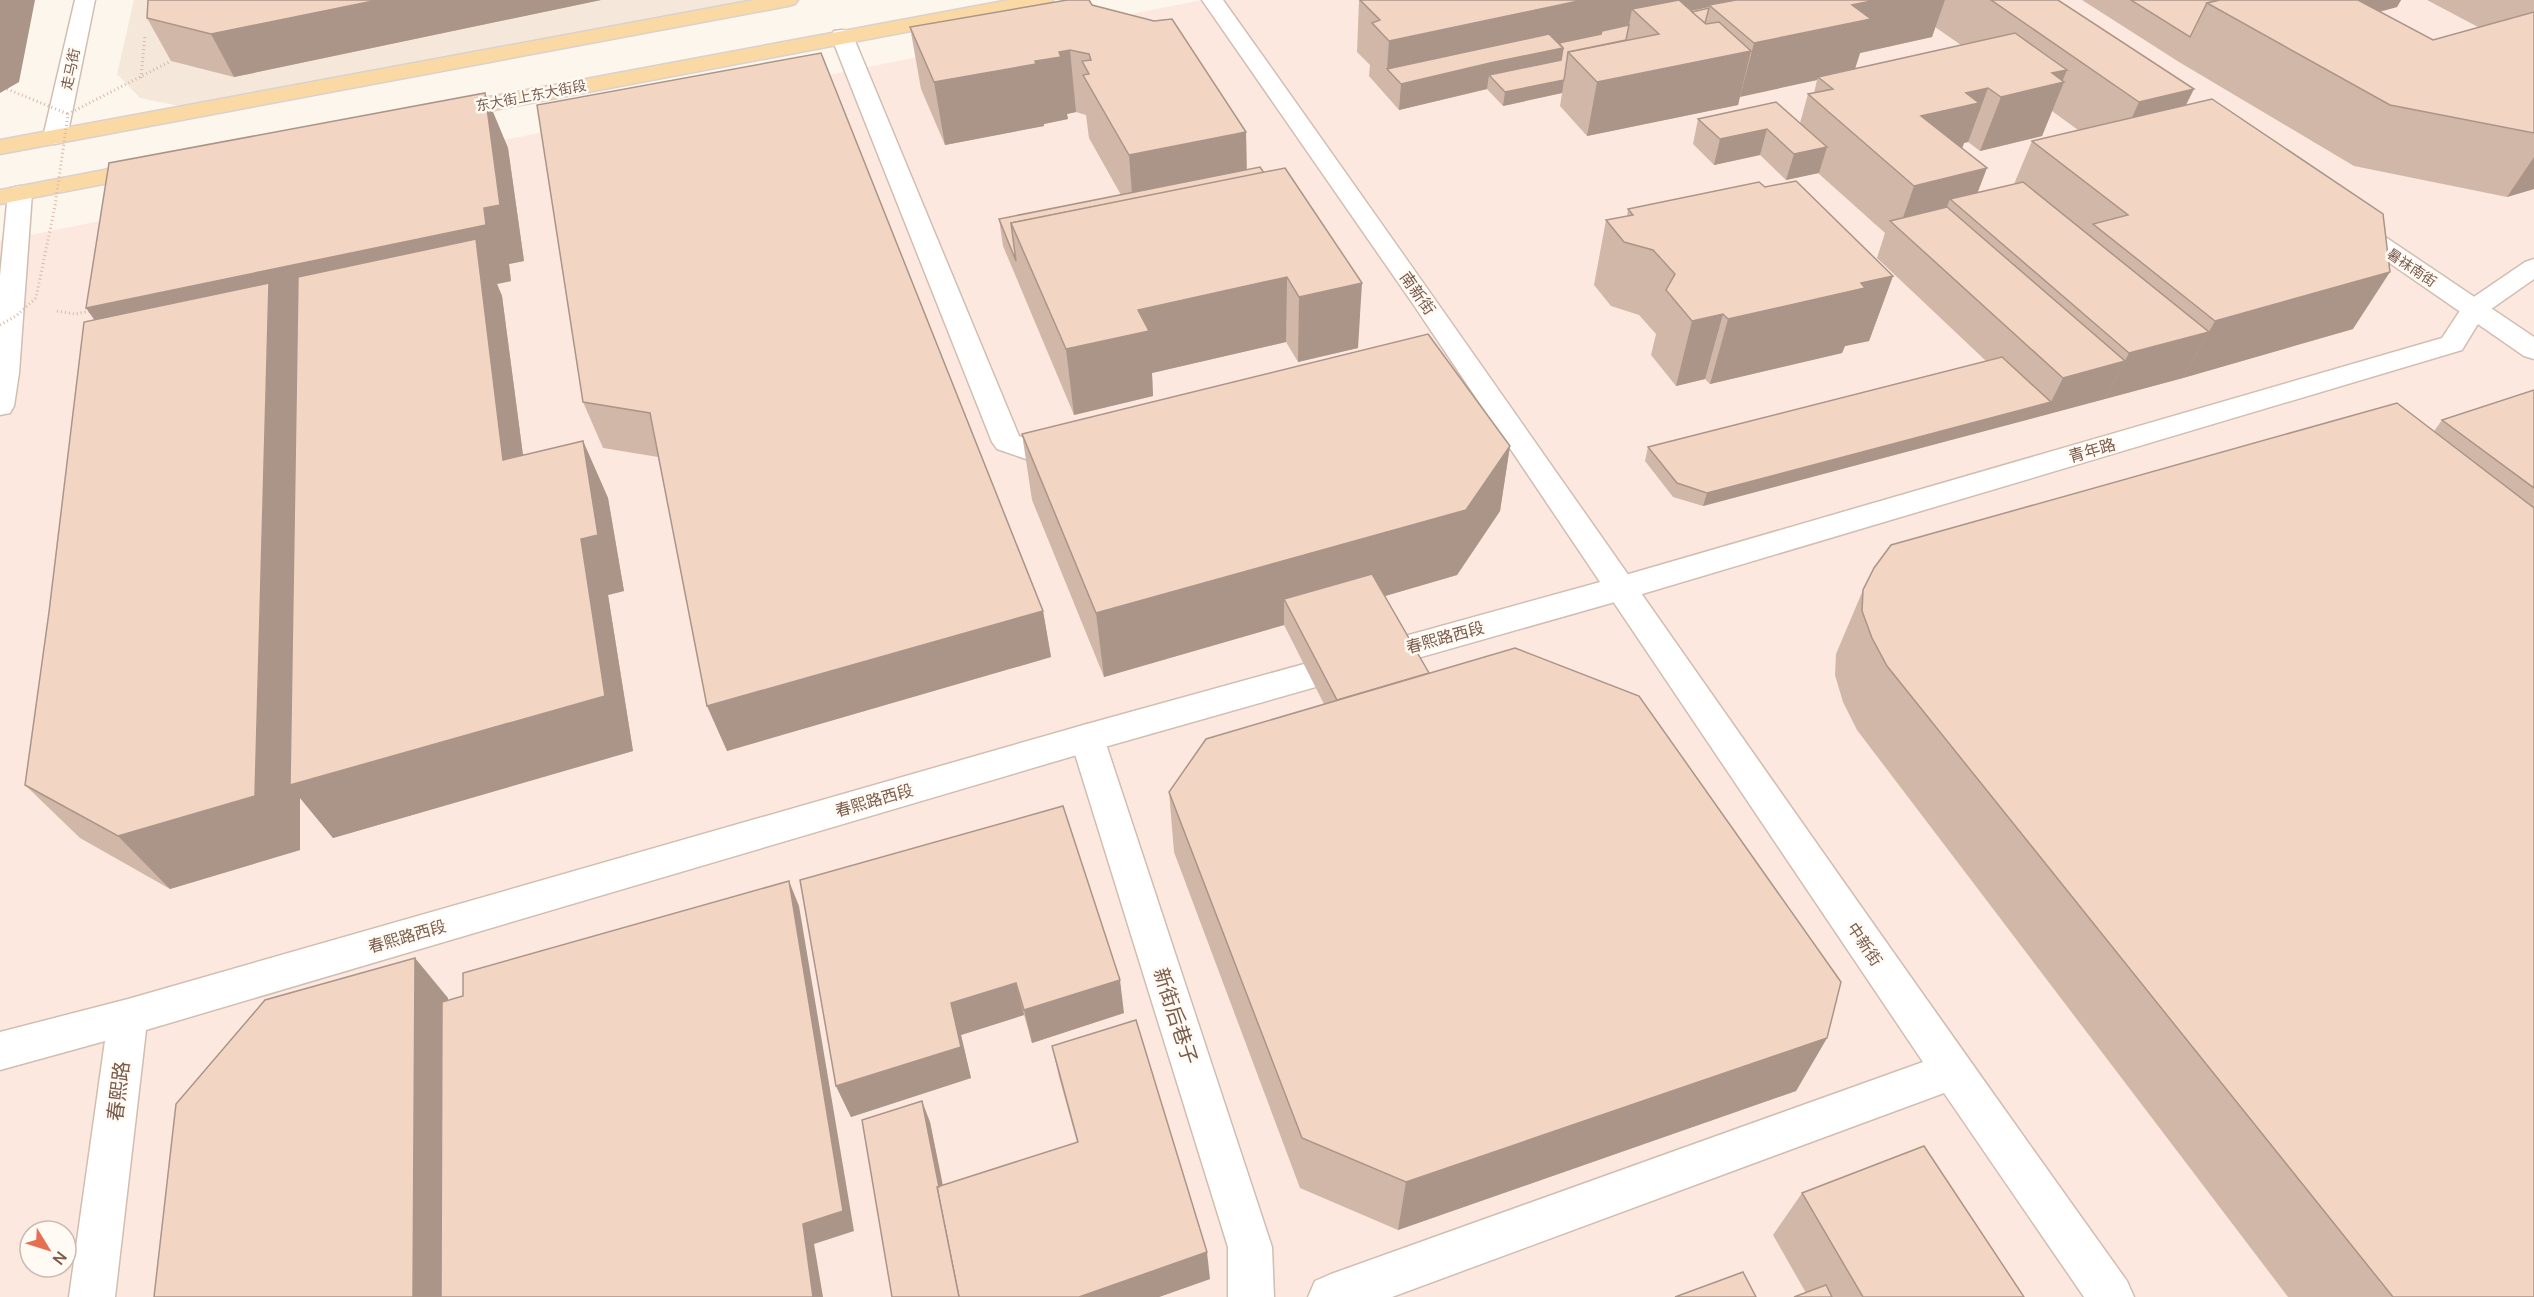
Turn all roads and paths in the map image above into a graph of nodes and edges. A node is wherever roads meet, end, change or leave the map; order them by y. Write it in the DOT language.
graph roads {
  1 [pos="85,0"];
  2 [pos="788,0"];
  3 [pos="1043,0"];
  4 [pos="1212,0"];
  5 [pos="145,35"];
  6 [pos="842,36"];
  7 [pos="171,61"];
  8 [pos="141,78"];
  9 [pos="7,89"];
  10 [pos="68,114"];
  11 [pos="428,115"];
  12 [pos="55,137"];
  13 [pos="0,147"];
  14 [pos="172,164"];
  15 [pos="10,195"];
  16 [pos="2337,215"];
  17 [pos="2534,267"];
  18 [pos="36,298"];
  19 [pos="44,304"];
  20 [pos="51,309"];
  21 [pos="98,309"];
  22 [pos="2474,309"];
  23 [pos="0,325"];
  24 [pos="2534,350"];
  25 [pos="0,406"];
  26 [pos="1094,446"];
  27 [pos="1622,588"];
  28 [pos="1087,738"];
  29 [pos="128,1017"];
  30 [pos="0,1051"];
  31 [pos="1952,1071"];
  32 [pos="92,1297"];
  33 [pos="1251,1297"];
  34 [pos="1331,1297"];
  35 [pos="2111,1297"];
  1 -- 12 [label="street, 走马街"];
  2 -- 12 [label="main road"];
  3 -- 6 [label="main road, 东大街上东大街段"];
  4 -- 27 [label="street, 南新街"];
  5 -- 8 [label="path"];
  6 -- 11 [label="main road, 东大街上东大街段"];
  6 -- 26 [label="street"];
  7 -- 8 [label="path, bridge"];
  8 -- 10 [label="path, bridge"];
  9 -- 10 [label="path, bridge"];
  10 -- 18 [label="path, bridge"];
  12 -- 13 [label="main road"];
  14 -- 15 [label="main road"];
  15 -- 25 [label="street"];
  16 -- 22 [label="street, 暑袜南街"];
  17 -- 22 [label="street, 青年路"];
  18 -- 19 [label="path"];
  18 -- 23 [label="path, bridge"];
  20 -- 21 [label="path"];
  22 -- 24 [label="street, 暑袜南街"];
  22 -- 27 [label="street, 青年路"];
  27 -- 28 [label="street, 春熙路西段"];
  27 -- 31 [label="street, 中新街"];
  28 -- 29 [label="street, 春熙路西段"];
  28 -- 33 [label="street, 新街后巷子"];
  29 -- 30 [label="street"];
  29 -- 32 [label="street, 春熙路"];
  31 -- 34 [label="street"];
  31 -- 35 [label="street, 中新街"];
}
